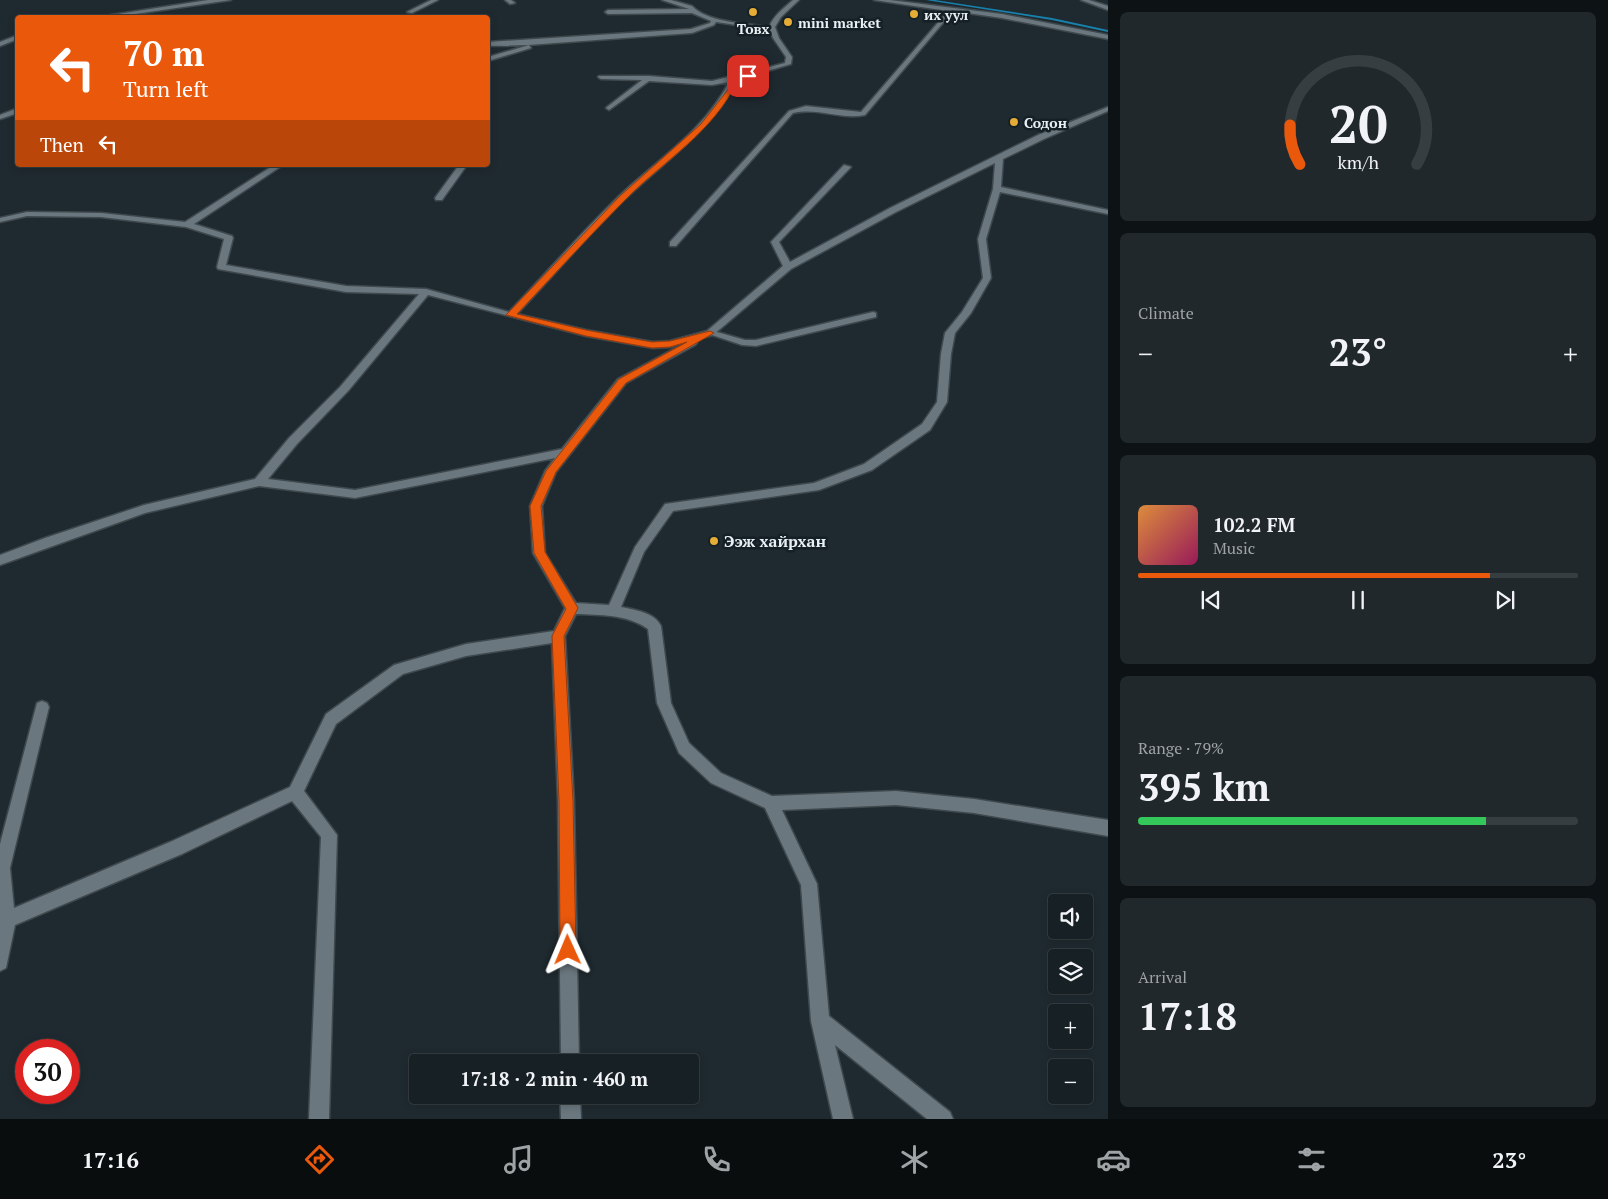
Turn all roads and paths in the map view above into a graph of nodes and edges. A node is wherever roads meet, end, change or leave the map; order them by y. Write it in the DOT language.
graph roads {
  1 [pos="228,0"];
  2 [pos="435,0"];
  3 [pos="665,0"];
  4 [pos="796,0"];
  5 [pos="877,0"];
  6 [pos="1084,0"];
  7 [pos="1108,8"];
  8 [pos="952,9"];
  9 [pos="693,11"];
  10 [pos="410,12"];
  11 [pos="608,12"];
  12 [pos="114,15"];
  13 [pos="714,20"];
  14 [pos="772,28"];
  15 [pos="1108,37"];
  16 [pos="15,38"];
  17 [pos="543,41"];
  18 [pos="0,44"];
  19 [pos="490,44"];
  20 [pos="490,59"];
  21 [pos="601,77"];
  22 [pos="649,78"];
  23 [pos="734,80"];
  24 [pos="609,108"];
  25 [pos="1108,109"];
  26 [pos="15,111"];
  27 [pos="0,117"];
  28 [pos="999,158"];
  29 [pos="277,167"];
  30 [pos="461,167"];
  31 [pos="847,167"];
  32 [pos="998,189"];
  33 [pos="439,198"];
  34 [pos="1108,212"];
  35 [pos="0,220"];
  36 [pos="186,225"];
  37 [pos="673,244"];
  38 [pos="788,267"];
  39 [pos="426,292"];
  40 [pos="511,315"];
  41 [pos="873,315"];
  42 [pos="710,333"];
  43 [pos="566,452"];
  44 [pos="258,482"];
  45 [pos="0,560"];
  46 [pos="572,608"];
  47 [pos="613,611"];
  48 [pos="558,636"];
  49 [pos="42,708"];
  50 [pos="295,792"];
  51 [pos="771,803"];
  52 [pos="1108,828"];
  53 [pos="7,920"];
  54 [pos="0,962"];
  55 [pos="820,1021"];
  56 [pos="570,1054"];
  57 [pos="570,1104"];
  58 [pos="319,1119"];
  59 [pos="571,1119"];
  60 [pos="843,1119"];
  61 [pos="943,1119"];
  1 -- 12 [label="street"];
  2 -- 10 [label="street"];
  3 -- 9 [label="street"];
  4 -- 14 [label="street"];
  5 -- 8 [label="street"];
  6 -- 7 [label="street"];
  8 -- 15 [label="street"];
  8 -- 37 [label="street"];
  9 -- 11 [label="street"];
  9 -- 13 [label="street"];
  13 -- 14 [label="street"];
  13 -- 17 [label="street"];
  14 -- 23 [label="street"];
  16 -- 18 [label="street"];
  17 -- 19 [label="street"];
  17 -- 20 [label="street"];
  21 -- 22 [label="street"];
  22 -- 23 [label="street"];
  22 -- 24 [label="street"];
  23 -- 40 [label="street"];
  25 -- 28 [label="street"];
  26 -- 27 [label="street"];
  28 -- 32 [label="street"];
  28 -- 38 [label="street"];
  29 -- 36 [label="street"];
  30 -- 33 [label="street"];
  31 -- 38 [label="street"];
  32 -- 34 [label="street"];
  32 -- 47 [label="street"];
  35 -- 36 [label="street"];
  36 -- 39 [label="street"];
  38 -- 42 [label="street"];
  39 -- 40 [label="street"];
  39 -- 44 [label="street"];
  40 -- 42 [label="street"];
  41 -- 42 [label="lane"];
  42 -- 43 [label="street"];
  43 -- 44 [label="street"];
  43 -- 46 [label="street"];
  44 -- 45 [label="street"];
  46 -- 47 [label="street"];
  46 -- 48 [label="street"];
  47 -- 51 [label="street"];
  48 -- 50 [label="street"];
  48 -- 56 [label="street"];
  49 -- 53 [label="street"];
  50 -- 53 [label="street"];
  50 -- 58 [label="street"];
  51 -- 52 [label="street"];
  51 -- 55 [label="street"];
  53 -- 54 [label="street"];
  55 -- 60 [label="street"];
  55 -- 61 [label="street"];
  57 -- 59 [label="street"];
}
